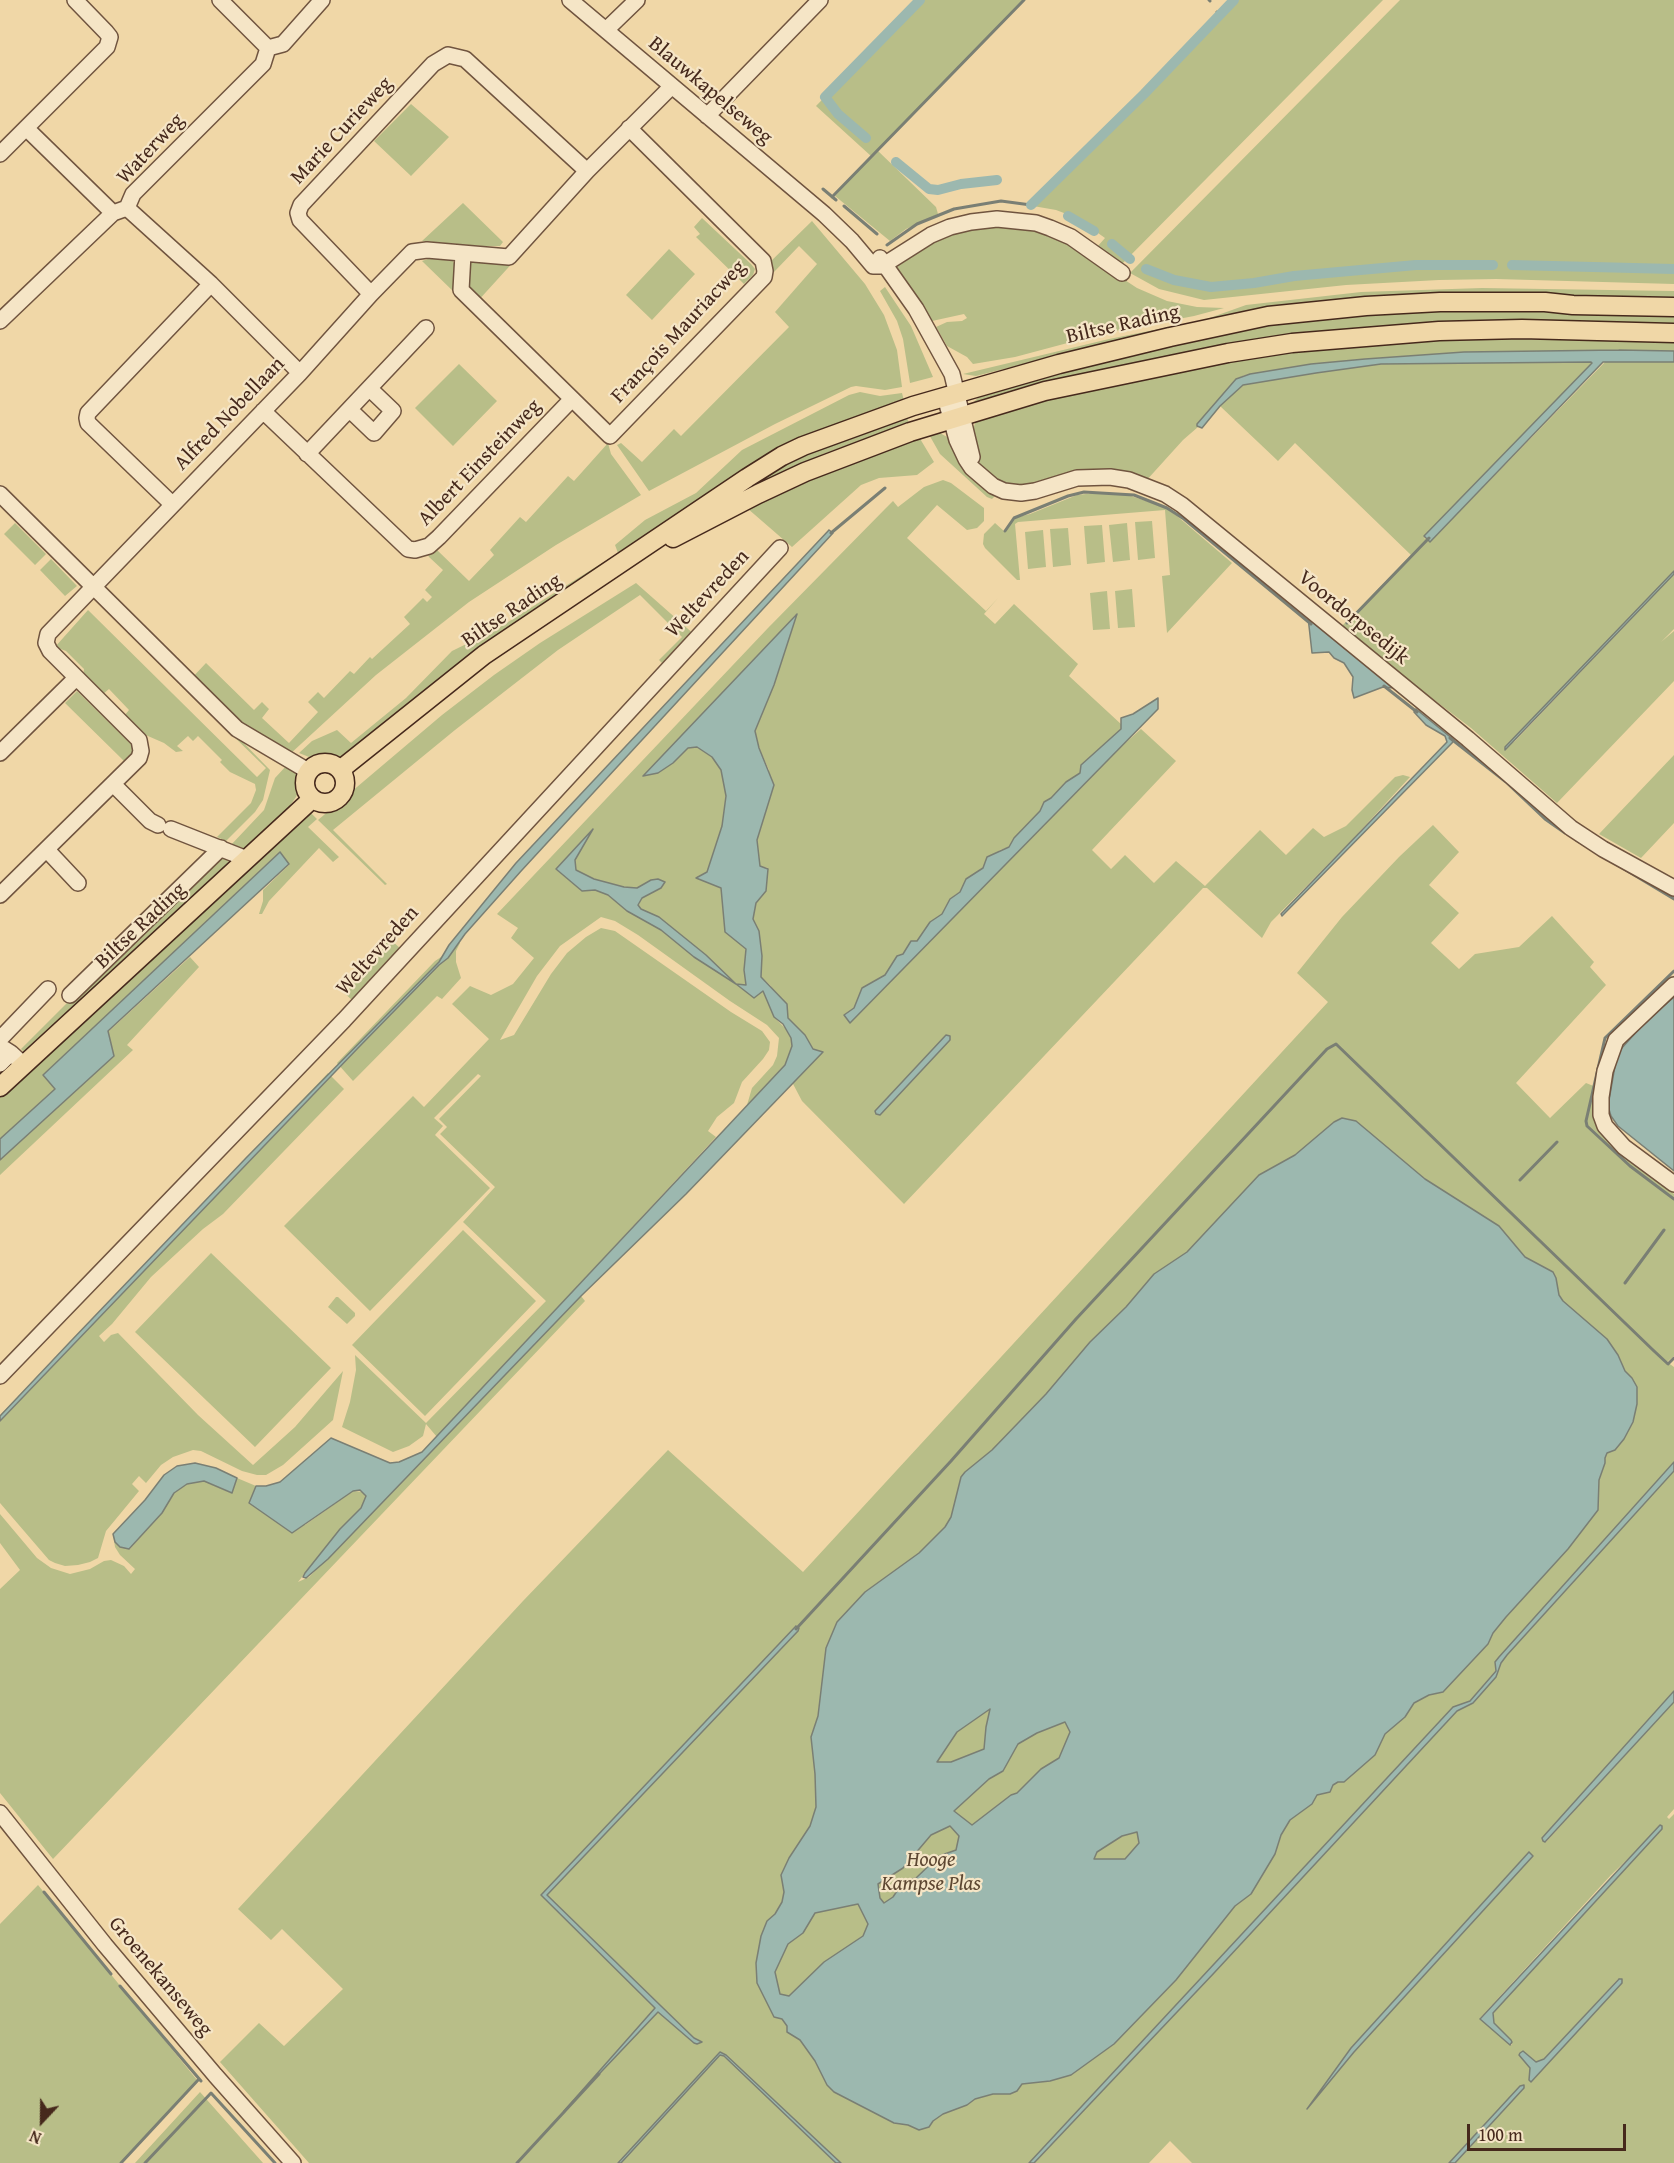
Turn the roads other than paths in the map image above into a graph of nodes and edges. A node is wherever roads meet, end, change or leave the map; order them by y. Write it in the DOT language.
graph roads {
  1 [pos="75,0"];
  2 [pos="220,0"];
  3 [pos="322,0"];
  4 [pos="570,0"];
  5 [pos="637,0"];
  6 [pos="820,0"];
  7 [pos="606,30"];
  8 [pos="268,48"];
  9 [pos="672,86"];
  10 [pos="707,116"];
  11 [pos="26,128"];
  12 [pos="629,128"];
  13 [pos="0,154"];
  14 [pos="586,171"];
  15 [pos="120,210"];
  16 [pos="463,254"];
  17 [pos="887,262"];
  18 [pos="1122,273"];
  19 [pos="211,284"];
  20 [pos="371,294"];
  21 [pos="1674,307"];
  22 [pos="0,321"];
  23 [pos="426,328"];
  24 [pos="1674,333"];
  25 [pos="300,373"];
  26 [pos="370,388"];
  27 [pos="951,395"];
  28 [pos="572,399"];
  29 [pos="350,410"];
  30 [pos="263,411"];
  31 [pos="956,418"];
  32 [pos="610,436"];
  33 [pos="307,454"];
  34 [pos="0,494"];
  35 [pos="172,504"];
  36 [pos="780,548"];
  37 [pos="627,559"];
  38 [pos="93,588"];
  39 [pos="76,678"];
  40 [pos="4,743"];
  41 [pos="340,771"];
  42 [pos="307,774"];
  43 [pos="113,784"];
  44 [pos="312,799"];
  45 [pos="221,848"];
  46 [pos="46,850"];
  47 [pos="246,859"];
  48 [pos="78,883"];
  49 [pos="1674,888"];
  50 [pos="1,891"];
  51 [pos="1674,986"];
  52 [pos="48,990"];
  53 [pos="70,995"];
  54 [pos="0,1039"];
  55 [pos="9,1057"];
  56 [pos="0,1087"];
  57 [pos="1674,1184"];
  58 [pos="0,1376"];
  59 [pos="0,1813"];
  60 [pos="293,2163"];
  1 -- 11 [label="street"];
  2 -- 8 [label="street"];
  3 -- 8 [label="street, Waterweg"];
  4 -- 7 [label="street, Blauwkapelseweg"];
  5 -- 7 [label="street"];
  6 -- 10 [label="street"];
  7 -- 9 [label="street, Blauwkapelseweg"];
  8 -- 15 [label="street, Waterweg"];
  9 -- 10 [label="street, Blauwkapelseweg"];
  9 -- 12 [label="street, Alfred Nobellaan"];
  10 -- 17 [label="street, Blauwkapelseweg"];
  11 -- 13 [label="street"];
  11 -- 15 [label="street"];
  12 -- 14 [label="street, Alfred Nobellaan"];
  12 -- 32 [label="street, François Mauriacweg"];
  14 -- 16 [label="street, Alfred Nobellaan"];
  14 -- 20 [label="street, Marie Curieweg"];
  15 -- 19 [label="street"];
  15 -- 22 [label="street, Waterweg"];
  16 -- 20 [label="street, Alfred Nobellaan"];
  16 -- 28 [label="street, Albert Einsteinweg"];
  17 -- 18 [label="street"];
  17 -- 27 [label="street, Blauwkapelseweg"];
  19 -- 25 [label="street"];
  19 -- 35 [label="street"];
  20 -- 25 [label="street, Alfred Nobellaan"];
  21 -- 27 [label="main road, Biltse Rading"];
  23 -- 26 [label="street"];
  24 -- 31 [label="main road, Biltse Rading"];
  25 -- 30 [label="street, Alfred Nobellaan"];
  26 -- 29 [label="street"];
  26 -- 29 [label="street"];
  27 -- 31 [label="street, Blauwkapelseweg"];
  27 -- 37 [label="main road, Biltse Rading"];
  28 -- 32 [label="street, Albert Einsteinweg"];
  28 -- 33 [label="street, Albert Einsteinweg"];
  29 -- 33 [label="street"];
  30 -- 33 [label="street"];
  30 -- 35 [label="street, Alfred Nobellaan"];
  31 -- 37 [label="main road, Biltse Rading"];
  31 -- 49 [label="street, Voordorpsedijk"];
  34 -- 38 [label="street"];
  35 -- 38 [label="street, Alfred Nobellaan"];
  36 -- 58 [label="street, Weltevreden"];
  37 -- 41 [label="main road, Biltse Rading"];
  38 -- 39 [label="street, Alfred Nobellaan"];
  38 -- 42 [label="street"];
  39 -- 40 [label="street"];
  39 -- 43 [label="street, Alfred Nobellaan"];
  41 -- 42 [label="main road"];
  41 -- 44 [label="main road"];
  42 -- 44 [label="main road"];
  43 -- 45 [label="street"];
  43 -- 46 [label="street, Alfred Nobellaan"];
  44 -- 47 [label="main road, Biltse Rading"];
  45 -- 47 [label="street"];
  45 -- 53 [label="street"];
  46 -- 48 [label="street"];
  46 -- 50 [label="street, Alfred Nobellaan"];
  47 -- 55 [label="main road, Biltse Rading"];
  51 -- 57 [label="street"];
  52 -- 54 [label="street"];
  55 -- 56 [label="main road, Biltse Rading"];
  59 -- 60 [label="street, Groenekanseweg"];
}
